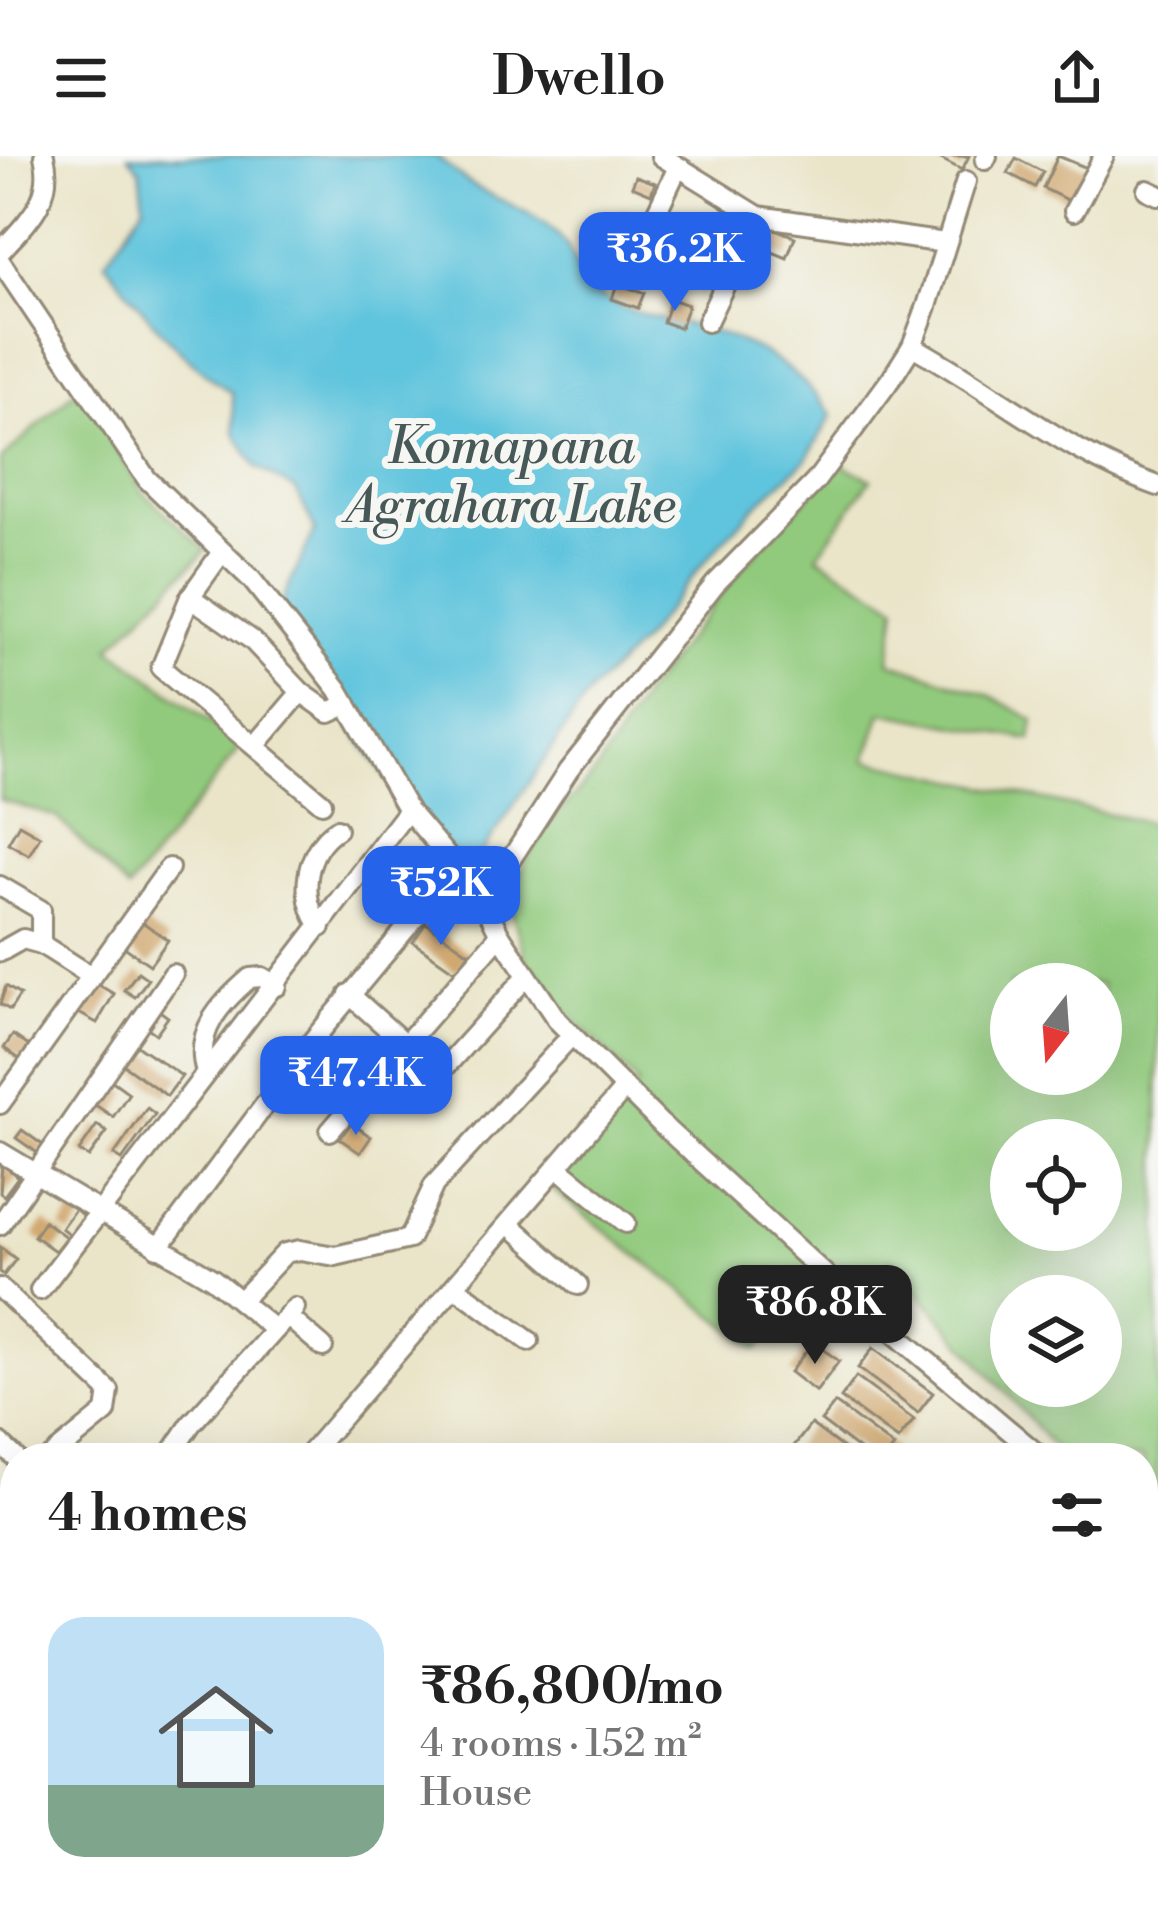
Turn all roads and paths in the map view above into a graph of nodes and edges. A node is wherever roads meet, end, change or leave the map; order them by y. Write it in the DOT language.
graph roads {
  1 [pos="44,156"];
  2 [pos="1103,156"];
  3 [pos="669,161"];
  4 [pos="966,181"];
  5 [pos="1074,211"];
  6 [pos="758,216"];
  7 [pos="945,242"];
  8 [pos="640,247"];
  9 [pos="0,252"];
  10 [pos="0,261"];
  11 [pos="706,322"];
  12 [pos="912,346"];
  13 [pos="1158,486"];
  14 [pos="222,552"];
  15 [pos="190,597"];
  16 [pos="296,637"];
  17 [pos="274,663"];
  18 [pos="301,692"];
  19 [pos="346,704"];
  20 [pos="255,746"];
  21 [pos="322,802"];
  22 [pos="408,810"];
  23 [pos="337,829"];
  24 [pos="458,866"];
  25 [pos="169,868"];
  26 [pos="0,886"];
  27 [pos="480,895"];
  28 [pos="321,927"];
  29 [pos="500,935"];
  30 [pos="41,944"];
  31 [pos="0,952"];
  32 [pos="173,974"];
  33 [pos="91,976"];
  34 [pos="527,976"];
  35 [pos="277,986"];
  36 [pos="350,994"];
  37 [pos="572,1036"];
  38 [pos="314,1039"];
  39 [pos="405,1044"];
  40 [pos="206,1072"];
  41 [pos="368,1088"];
  42 [pos="625,1088"];
  43 [pos="419,1095"];
  44 [pos="0,1104"];
  45 [pos="330,1131"];
  46 [pos="0,1152"];
  47 [pos="557,1167"];
  48 [pos="37,1174"];
  49 [pos="99,1208"];
  50 [pos="626,1223"];
  51 [pos="508,1224"];
  52 [pos="0,1226"];
  53 [pos="158,1248"];
  54 [pos="578,1285"];
  55 [pos="455,1287"];
  56 [pos="0,1288"];
  57 [pos="40,1290"];
  58 [pos="240,1301"];
  59 [pos="286,1318"];
  60 [pos="529,1341"];
  61 [pos="323,1347"];
  62 [pos="68,1443"];
  63 [pos="178,1443"];
  64 [pos="319,1443"];
  65 [pos="1024,1443"];
  1 -- 9 [label="street"];
  2 -- 5 [label="street"];
  3 -- 6 [label="street"];
  3 -- 8 [label="street"];
  4 -- 7 [label="street"];
  6 -- 7 [label="street"];
  6 -- 11 [label="street"];
  7 -- 12 [label="street"];
  10 -- 14 [label="street"];
  12 -- 13 [label="street"];
  12 -- 27 [label="street"];
  14 -- 15 [label="street"];
  14 -- 16 [label="street"];
  15 -- 17 [label="street"];
  15 -- 20 [label="street"];
  16 -- 17 [label="street"];
  16 -- 19 [label="street"];
  17 -- 18 [label="street"];
  18 -- 19 [label="street"];
  18 -- 20 [label="street"];
  19 -- 22 [label="street"];
  20 -- 21 [label="street"];
  22 -- 24 [label="street"];
  22 -- 28 [label="street"];
  23 -- 28 [label="street"];
  24 -- 27 [label="street"];
  24 -- 36 [label="street"];
  25 -- 33 [label="street"];
  26 -- 30 [label="street"];
  27 -- 29 [label="street"];
  28 -- 35 [label="street"];
  29 -- 34 [label="street"];
  29 -- 39 [label="street"];
  30 -- 31 [label="street"];
  30 -- 33 [label="street"];
  32 -- 48 [label="street"];
  33 -- 44 [label="street"];
  34 -- 37 [label="street"];
  34 -- 43 [label="street"];
  35 -- 40 [label="street"];
  35 -- 40 [label="street"];
  36 -- 38 [label="street"];
  36 -- 39 [label="street"];
  37 -- 42 [label="street"];
  37 -- 58 [label="street"];
  38 -- 41 [label="street"];
  38 -- 53 [label="street"];
  39 -- 41 [label="street"];
  40 -- 49 [label="street"];
  41 -- 45 [label="street"];
  42 -- 47 [label="street"];
  42 -- 65 [label="street"];
  46 -- 48 [label="street"];
  47 -- 50 [label="street"];
  47 -- 51 [label="street"];
  48 -- 49 [label="street"];
  48 -- 52 [label="street"];
  49 -- 53 [label="street"];
  49 -- 57 [label="street"];
  51 -- 54 [label="street"];
  51 -- 55 [label="street"];
  53 -- 58 [label="street"];
  55 -- 60 [label="street"];
  55 -- 64 [label="street"];
  56 -- 62 [label="street"];
  58 -- 59 [label="street"];
  59 -- 61 [label="street"];
  59 -- 63 [label="street"];
}
